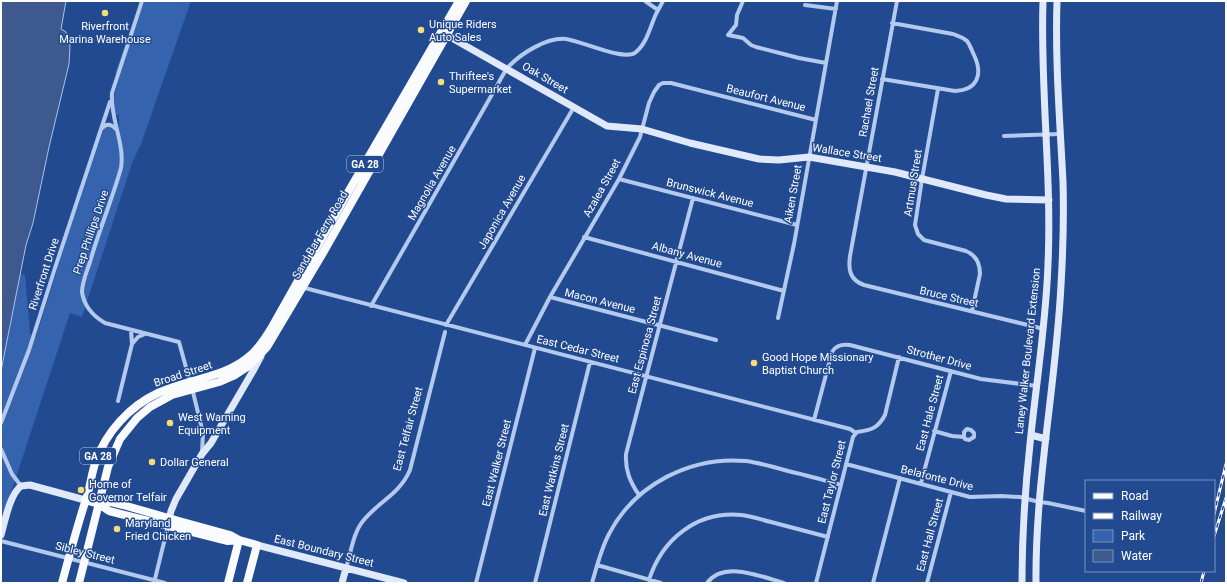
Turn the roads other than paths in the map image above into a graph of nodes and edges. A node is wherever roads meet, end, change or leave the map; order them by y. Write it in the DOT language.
graph roads {
  1 [pos="142,1"];
  2 [pos="459,1"];
  3 [pos="466,1"];
  4 [pos="645,1"];
  5 [pos="663,1"];
  6 [pos="743,1"];
  7 [pos="837,1"];
  8 [pos="897,1"];
  9 [pos="1043,1"];
  10 [pos="1057,1"];
  11 [pos="805,5"];
  12 [pos="836,9"];
  13 [pos="658,10"];
  14 [pos="892,23"];
  15 [pos="444,33"];
  16 [pos="826,63"];
  17 [pos="507,69"];
  18 [pos="882,79"];
  19 [pos="938,89"];
  20 [pos="713,94"];
  21 [pos="111,100"];
  22 [pos="574,107"];
  23 [pos="816,120"];
  24 [pos="642,129"];
  25 [pos="101,130"];
  26 [pos="116,130"];
  27 [pos="1060,134"];
  28 [pos="1046,135"];
  29 [pos="1004,136"];
  30 [pos="809,157"];
  31 [pos="866,166"];
  32 [pos="619,179"];
  33 [pos="922,180"];
  34 [pos="1048,183"];
  35 [pos="1063,184"];
  36 [pos="693,198"];
  37 [pos="1049,200"];
  38 [pos="797,225"];
  39 [pos="584,237"];
  40 [pos="676,262"];
  41 [pos="852,277"];
  42 [pos="299,286"];
  43 [pos="784,290"];
  44 [pos="550,297"];
  45 [pos="371,306"];
  46 [pos="972,311"];
  47 [pos="1045,314"];
  48 [pos="1059,314"];
  49 [pos="778,318"];
  50 [pos="659,325"];
  51 [pos="446,326"];
  52 [pos="272,327"];
  53 [pos="1044,329"];
  54 [pos="131,330"];
  55 [pos="445,332"];
  56 [pos="146,334"];
  57 [pos="716,340"];
  58 [pos="132,344"];
  59 [pos="525,345"];
  60 [pos="535,348"];
  61 [pos="1041,353"];
  62 [pos="262,354"];
  63 [pos="1056,355"];
  64 [pos="899,357"];
  65 [pos="590,362"];
  66 [pos="951,371"];
  67 [pos="646,376"];
  68 [pos="191,386"];
  69 [pos="1037,386"];
  70 [pos="118,401"];
  71 [pos="814,420"];
  72 [pos="1,423"];
  73 [pos="934,431"];
  74 [pos="856,432"];
  75 [pos="1031,435"];
  76 [pos="964,437"];
  77 [pos="1046,439"];
  78 [pos="1,449"];
  79 [pos="202,454"];
  80 [pos="846,464"];
  81 [pos="900,478"];
  82 [pos="921,483"];
  83 [pos="841,485"];
  84 [pos="21,486"];
  85 [pos="951,492"];
  86 [pos="639,495"];
  87 [pos="1025,498"];
  88 [pos="85,500"];
  89 [pos="1040,502"];
  90 [pos="99,504"];
  91 [pos="1085,511"];
  92 [pos="169,522"];
  93 [pos="1,535"];
  94 [pos="828,537"];
  95 [pos="239,540"];
  96 [pos="1,541"];
  97 [pos="257,545"];
  98 [pos="68,558"];
  99 [pos="84,562"];
  100 [pos="597,566"];
  101 [pos="1022,566"];
  102 [pos="1036,567"];
  103 [pos="346,568"];
  104 [pos="649,580"];
  105 [pos="154,582"];
  106 [pos="62,583"];
  107 [pos="78,583"];
  108 [pos="165,583"];
  109 [pos="228,583"];
  110 [pos="247,583"];
  111 [pos="342,583"];
  112 [pos="404,583"];
  113 [pos="476,583"];
  114 [pos="534,583"];
  115 [pos="592,583"];
  116 [pos="661,583"];
  117 [pos="707,583"];
  118 [pos="784,583"];
  119 [pos="816,583"];
  120 [pos="872,583"];
  121 [pos="927,583"];
  122 [pos="1022,583"];
  123 [pos="1036,583"];
  1 -- 21 [label="street, Prep Phillips Drive"];
  2 -- 15 [label="main road, Sand Bar Ferry Road / GA 28"];
  3 -- 15 [label="main road, Sand Bar Ferry Road / GA 28"];
  4 -- 13 [label="street"];
  5 -- 13 [label="street"];
  6 -- 16 [label="street"];
  7 -- 12 [label="street, Aiken Street"];
  8 -- 14 [label="street, Rachael Street"];
  9 -- 28 [label="main road, Laney Walker Boulevard Extension"];
  10 -- 27 [label="main road"];
  11 -- 12 [label="street"];
  12 -- 16 [label="street, Aiken Street"];
  13 -- 17 [label="street, Magnolia Avenue"];
  14 -- 18 [label="street, Rachael Street"];
  14 -- 19 [label="street"];
  15 -- 17 [label="main road, Oak Street"];
  15 -- 42 [label="main road, Sand Bar Ferry Road / GA 28"];
  16 -- 23 [label="street, Aiken Street"];
  17 -- 22 [label="main road, Oak Street"];
  17 -- 45 [label="street, Magnolia Avenue"];
  18 -- 19 [label="street"];
  18 -- 31 [label="street, Rachael Street"];
  19 -- 33 [label="street, Artmus Street"];
  20 -- 23 [label="street, Beaufort Avenue"];
  20 -- 24 [label="street, Azalea Street"];
  21 -- 25 [label="street, Riverfront Drive"];
  21 -- 26 [label="street, Prep Phillips Drive"];
  22 -- 24 [label="main road, Oak Street"];
  22 -- 51 [label="street, Japonica Avenue"];
  23 -- 30 [label="street, Aiken Street"];
  24 -- 30 [label="main road, Wallace Street"];
  24 -- 32 [label="street, Azalea Street"];
  25 -- 26 [label="street"];
  25 -- 72 [label="street, Riverfront Drive"];
  26 -- 54 [label="street, Prep Phillips Drive"];
  27 -- 28 [label="street"];
  27 -- 35 [label="main road"];
  28 -- 29 [label="street"];
  28 -- 34 [label="main road, Laney Walker Boulevard Extension"];
  30 -- 31 [label="main road, Wallace Street"];
  30 -- 38 [label="street, Aiken Street"];
  31 -- 33 [label="main road, Wallace Street"];
  31 -- 41 [label="street, Rachael Street"];
  32 -- 36 [label="street, Brunswick Avenue"];
  32 -- 39 [label="street, Azalea Street"];
  33 -- 37 [label="main road, Wallace Street"];
  33 -- 46 [label="street, Artmus Street"];
  34 -- 35 [label="main road"];
  34 -- 37 [label="main road, Laney Walker Boulevard Extension"];
  35 -- 48 [label="main road"];
  36 -- 38 [label="street, Brunswick Avenue"];
  36 -- 40 [label="street, East Espinosa Street"];
  37 -- 47 [label="main road, Laney Walker Boulevard Extension"];
  38 -- 43 [label="street, Aiken Street"];
  39 -- 40 [label="street, Albany Avenue"];
  39 -- 44 [label="street, Azalea Street"];
  40 -- 43 [label="street, Albany Avenue"];
  40 -- 50 [label="street, East Espinosa Street"];
  41 -- 46 [label="street, Bruce Street"];
  42 -- 45 [label="street, East Cedar Street"];
  42 -- 52 [label="main road, Sand Bar Ferry Road / GA 28"];
  42 -- 62 [label="main road, Sand Bar Ferry Road / GA 28"];
  43 -- 49 [label="street, Aiken Street"];
  44 -- 50 [label="street, Macon Avenue"];
  44 -- 59 [label="street, Azalea Street"];
  45 -- 51 [label="street, East Cedar Street"];
  46 -- 53 [label="street, Bruce Street"];
  47 -- 48 [label="main road"];
  47 -- 53 [label="main road, Laney Walker Boulevard Extension"];
  48 -- 63 [label="main road"];
  50 -- 57 [label="street, Macon Avenue"];
  50 -- 67 [label="street, East Espinosa Street"];
  51 -- 59 [label="street, East Cedar Street"];
  52 -- 68 [label="main road, Broad Street / GA 28"];
  53 -- 61 [label="main road, Laney Walker Boulevard Extension"];
  54 -- 56 [label="street, Prep Phillips Drive"];
  54 -- 58 [label="street"];
  55 -- 103 [label="street, East Telfair Street"];
  56 -- 58 [label="street"];
  56 -- 68 [label="street, Prep Phillips Drive"];
  58 -- 70 [label="street"];
  59 -- 60 [label="street, East Cedar Street"];
  60 -- 65 [label="street, East Cedar Street"];
  60 -- 113 [label="street, East Walker Street"];
  61 -- 63 [label="main road"];
  61 -- 69 [label="main road, Laney Walker Boulevard Extension"];
  62 -- 68 [label="main road, Broad Street / GA 28"];
  62 -- 79 [label="main road"];
  63 -- 77 [label="main road"];
  64 -- 66 [label="street, Strother Drive"];
  64 -- 71 [label="street, Strother Drive"];
  64 -- 74 [label="street, East Taylor Street"];
  65 -- 67 [label="street, East Cedar Street"];
  65 -- 114 [label="street, East Watkins Street"];
  66 -- 69 [label="street, Strother Drive"];
  66 -- 73 [label="street, East Hale Street"];
  67 -- 71 [label="street, East Cedar Street"];
  67 -- 86 [label="street, East Espinosa Street"];
  68 -- 79 [label="street, Prep Phillips Drive"];
  68 -- 88 [label="main road, Broad Street / GA 28"];
  68 -- 90 [label="main road, Broad Street / GA 28"];
  69 -- 75 [label="main road, Laney Walker Boulevard Extension"];
  71 -- 74 [label="street, East Cedar Street"];
  73 -- 76 [label="street"];
  73 -- 82 [label="street, East Hale Street"];
  74 -- 80 [label="street, East Taylor Street"];
  75 -- 77 [label="main road"];
  75 -- 87 [label="main road, Laney Walker Boulevard Extension"];
  77 -- 89 [label="main road"];
  78 -- 84 [label="street"];
  79 -- 92 [label="main road"];
  80 -- 81 [label="street, Belafonte Drive"];
  80 -- 83 [label="street, East Taylor Street"];
  81 -- 82 [label="street, Belafonte Drive"];
  81 -- 120 [label="street"];
  82 -- 85 [label="street, Belafonte Drive"];
  83 -- 86 [label="street"];
  83 -- 94 [label="street, East Taylor Street"];
  84 -- 88 [label="main road, East Boundary Street"];
  84 -- 93 [label="main road"];
  85 -- 87 [label="street, Belafonte Drive"];
  85 -- 121 [label="street, East Hall Street"];
  86 -- 100 [label="street"];
  87 -- 89 [label="street, Belafonte Drive"];
  87 -- 101 [label="main road, Laney Walker Boulevard Extension"];
  88 -- 90 [label="main road, East Boundary Street"];
  88 -- 98 [label="main road, Broad Street / GA 28"];
  89 -- 91 [label="street, Belafonte Drive"];
  89 -- 102 [label="main road"];
  90 -- 92 [label="main road, East Boundary Street"];
  90 -- 99 [label="main road, Broad Street / GA 28"];
  92 -- 95 [label="main road, East Boundary Street"];
  92 -- 105 [label="street"];
  94 -- 104 [label="street"];
  94 -- 119 [label="street, East Taylor Street"];
  95 -- 97 [label="main road, East Boundary Street"];
  95 -- 109 [label="main road"];
  96 -- 98 [label="street, Sibley Street"];
  97 -- 103 [label="main road, East Boundary Street"];
  97 -- 110 [label="main road"];
  98 -- 99 [label="street, Sibley Street"];
  98 -- 106 [label="main road, Broad Street / GA 28"];
  99 -- 105 [label="street, Sibley Street"];
  99 -- 107 [label="main road, Broad Street / GA 28"];
  100 -- 104 [label="street"];
  100 -- 115 [label="street"];
  101 -- 102 [label="main road"];
  101 -- 122 [label="main road, Laney Walker Boulevard Extension"];
  102 -- 123 [label="main road"];
  103 -- 111 [label="main road, East Telfair Street"];
  103 -- 112 [label="main road, East Boundary Street"];
  104 -- 116 [label="street"];
  105 -- 108 [label="street, Sibley Street"];
  117 -- 118 [label="street"];
}
